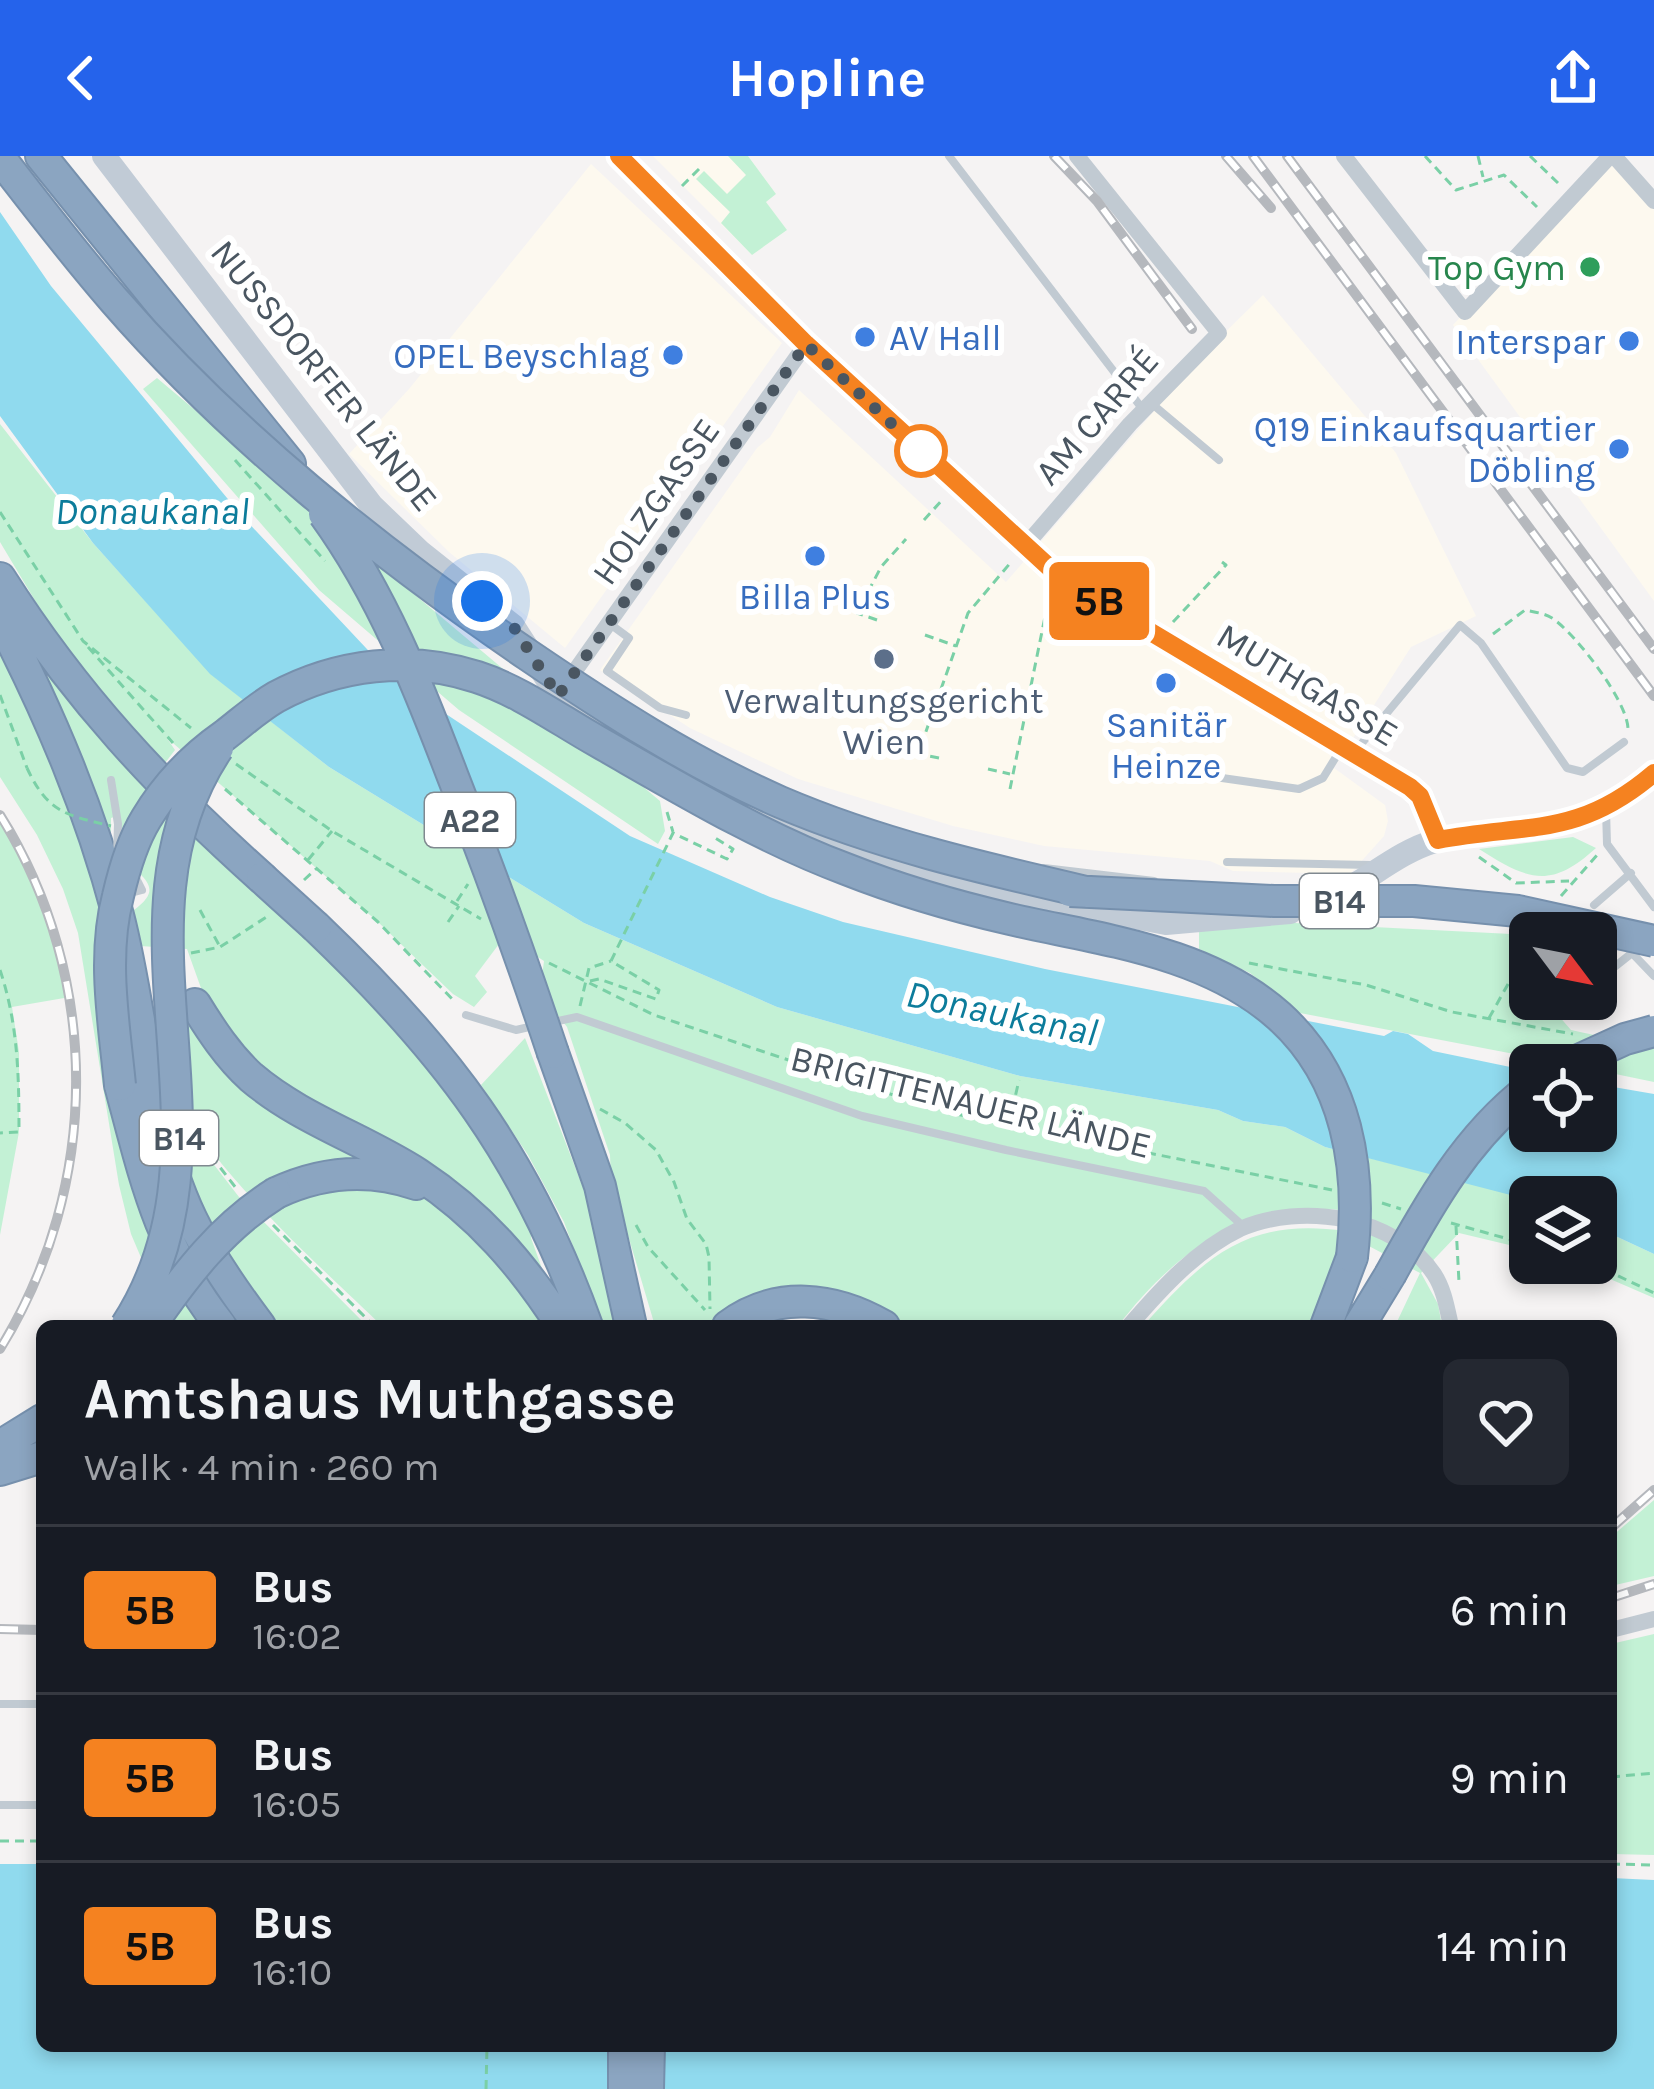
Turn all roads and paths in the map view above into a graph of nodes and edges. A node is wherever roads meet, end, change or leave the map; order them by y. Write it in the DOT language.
graph roads {
  1 [pos="41,156"];
  2 [pos="104,156"];
  3 [pos="619,156"];
  4 [pos="949,156"];
  5 [pos="1078,156"];
  6 [pos="1344,156"];
  7 [pos="1425,156"];
  8 [pos="1478,156"];
  9 [pos="1530,156"];
  10 [pos="1612,156"];
  11 [pos="0,158"];
  12 [pos="700,168"];
  13 [pos="1484,180"];
  14 [pos="682,185"];
  15 [pos="1572,197"];
  16 [pos="1654,201"];
  17 [pos="1550,220"];
  18 [pos="806,344"];
  19 [pos="1147,406"];
  20 [pos="1219,460"];
  21 [pos="956,484"];
  22 [pos="0,512"];
  23 [pos="924,520"];
  24 [pos="906,539"];
  25 [pos="1025,546"];
  26 [pos="1222,562"];
  27 [pos="0,578"];
  28 [pos="1052,585"];
  29 [pos="0,618"];
  30 [pos="877,620"];
  31 [pos="608,623"];
  32 [pos="925,635"];
  33 [pos="1159,637"];
  34 [pos="1481,643"];
  35 [pos="956,646"];
  36 [pos="0,695"];
  37 [pos="558,696"];
  38 [pos="686,715"];
  39 [pos="190,727"];
  40 [pos="681,736"];
  41 [pos="1624,742"];
  42 [pos="227,744"];
  43 [pos="1348,752"];
  44 [pos="939,758"];
  45 [pos="665,763"];
  46 [pos="27,768"];
  47 [pos="988,769"];
  48 [pos="1654,773"];
  49 [pos="1012,774"];
  50 [pos="1208,776"];
  51 [pos="111,780"];
  52 [pos="1010,789"];
  53 [pos="1606,808"];
  54 [pos="667,810"];
  55 [pos="852,817"];
  56 [pos="753,824"];
  57 [pos="332,831"];
  58 [pos="674,833"];
  59 [pos="714,837"];
  60 [pos="1438,840"];
  61 [pos="324,842"];
  62 [pos="1607,844"];
  63 [pos="330,847"];
  64 [pos="1473,853"];
  65 [pos="1227,862"];
  66 [pos="1017,865"];
  67 [pos="1384,865"];
  68 [pos="1039,867"];
  69 [pos="1631,873"];
  70 [pos="1571,881"];
  71 [pos="1173,883"];
  72 [pos="1196,886"];
  73 [pos="1347,891"];
  74 [pos="1086,892"];
  75 [pos="123,901"];
  76 [pos="460,905"];
  77 [pos="1594,905"];
  78 [pos="1555,906"];
  79 [pos="1654,907"];
  80 [pos="200,910"];
  81 [pos="1654,919"];
  82 [pos="262,922"];
  83 [pos="448,922"];
  84 [pos="491,926"];
  85 [pos="220,947"];
  86 [pos="1643,947"];
  87 [pos="176,948"];
  88 [pos="1232,960"];
  89 [pos="610,961"];
  90 [pos="544,962"];
  91 [pos="1617,966"];
  92 [pos="0,970"];
  93 [pos="1654,976"];
  94 [pos="588,982"];
  95 [pos="1509,982"];
  96 [pos="466,1015"];
  97 [pos="576,1018"];
  98 [pos="1488,1019"];
  99 [pos="1654,1031"];
  100 [pos="1555,1044"];
  101 [pos="1600,1044"];
  102 [pos="1019,1081"];
  103 [pos="591,1104"];
  104 [pos="1509,1106"];
  105 [pos="1009,1124"];
  106 [pos="0,1132"];
  107 [pos="196,1135"];
  108 [pos="239,1191"];
  109 [pos="1348,1194"];
  110 [pos="448,1197"];
  111 [pos="1380,1203"];
  112 [pos="271,1205"];
  113 [pos="1416,1213"];
  114 [pos="630,1215"];
  115 [pos="1436,1219"];
  116 [pos="1456,1224"];
  117 [pos="1244,1228"];
  118 [pos="1509,1239"];
  119 [pos="1390,1275"];
  120 [pos="1617,1275"];
  121 [pos="1459,1286"];
  122 [pos="1654,1293"];
  123 [pos="726,1319"];
  124 [pos="129,1320"];
  125 [pos="155,1320"];
  126 [pos="217,1320"];
  127 [pos="256,1320"];
  128 [pos="369,1320"];
  129 [pos="558,1320"];
  130 [pos="584,1320"];
  131 [pos="630,1320"];
  132 [pos="870,1320"];
  133 [pos="1136,1320"];
  134 [pos="1328,1320"];
  135 [pos="1363,1320"];
  136 [pos="1376,1320"];
  137 [pos="1449,1320"];
  138 [pos="36,1426"];
  139 [pos="36,1445"];
  140 [pos="36,1458"];
  141 [pos="1,1462"];
  142 [pos="1654,1619"];
  143 [pos="1617,1628"];
  144 [pos="0,1704"];
  145 [pos="36,1704"];
  146 [pos="1654,1774"];
  147 [pos="1617,1777"];
  148 [pos="0,1804"];
  149 [pos="36,1805"];
  150 [pos="0,1841"];
  151 [pos="36,1841"];
  152 [pos="1617,1864"];
  153 [pos="1654,1865"];
  154 [pos="487,2052"];
  155 [pos="625,2052"];
  156 [pos="649,2052"];
  157 [pos="486,2089"];
  158 [pos="624,2089"];
  159 [pos="648,2089"];
  1 -- 131 [label="highway, A22, bridge"];
  2 -- 37 [label="street, NUSSDORFER LÄNDE"];
  3 -- 18 [label="street, MUTHGASSE"];
  4 -- 19 [label="lane"];
  5 -- 19 [label="street, AM CARRÉ"];
  6 -- 17 [label="street"];
  7 -- 13 [label="path"];
  8 -- 13 [label="path"];
  9 -- 15 [label="path"];
  10 -- 15 [label="street"];
  10 -- 16 [label="street"];
  11 -- 74 [label="highway, bridge"];
  12 -- 14 [label="path"];
  13 -- 17 [label="path"];
  15 -- 17 [label="street"];
  18 -- 21 [label="street, MUTHGASSE"];
  18 -- 31 [label="street, HOLZGASSE"];
  19 -- 20 [label="lane"];
  19 -- 25 [label="street, AM CARRÉ"];
  21 -- 23 [label="path"];
  21 -- 25 [label="street, MUTHGASSE"];
  22 -- 39 [label="path"];
  24 -- 30 [label="path"];
  25 -- 33 [label="street, MUTHGASSE"];
  25 -- 35 [label="path"];
  26 -- 33 [label="path"];
  27 -- 130 [label="highway, bridge"];
  28 -- 49 [label="path"];
  29 -- 75 [label="highway"];
  31 -- 37 [label="street, HOLZGASSE"];
  31 -- 38 [label="lane"];
  32 -- 35 [label="path"];
  33 -- 43 [label="street, MUTHGASSE"];
  34 -- 41 [label="lane"];
  34 -- 41 [label="path"];
  34 -- 43 [label="lane"];
  35 -- 44 [label="path"];
  36 -- 46 [label="path"];
  37 -- 45 [label="street, NUSSDORFER LÄNDE"];
  40 -- 45 [label="lane"];
  42 -- 56 [label="highway, B14, bridge"];
  42 -- 57 [label="path"];
  42 -- 87 [label="highway, B14, bridge"];
  42 -- 126 [label="highway, bridge"];
  43 -- 50 [label="lane"];
  43 -- 60 [label="street, MUTHGASSE"];
  45 -- 73 [label="street, NUSSDORFER LÄNDE"];
  47 -- 49 [label="path"];
  48 -- 53 [label="street"];
  49 -- 52 [label="path"];
  51 -- 75 [label="lane"];
  53 -- 60 [label="street"];
  53 -- 62 [label="lane"];
  54 -- 58 [label="path"];
  55 -- 66 [label="lane"];
  56 -- 74 [label="highway, B14, bridge"];
  56 -- 134 [label="highway, bridge"];
  57 -- 61 [label="path"];
  57 -- 76 [label="path"];
  58 -- 59 [label="path"];
  58 -- 89 [label="path"];
  60 -- 67 [label="street, NUSSDORFER LÄNDE"];
  61 -- 63 [label="path"];
  61 -- 96 [label="path"];
  62 -- 69 [label="lane"];
  62 -- 70 [label="path"];
  64 -- 70 [label="path"];
  65 -- 67 [label="lane"];
  67 -- 73 [label="street, NUSSDORFER LÄNDE"];
  68 -- 71 [label="lane"];
  69 -- 77 [label="lane"];
  69 -- 79 [label="lane"];
  70 -- 78 [label="path"];
  72 -- 73 [label="lane"];
  74 -- 86 [label="highway, B14, bridge"];
  75 -- 127 [label="highway"];
  76 -- 83 [label="path"];
  76 -- 84 [label="path"];
  80 -- 85 [label="path"];
  81 -- 86 [label="lane"];
  82 -- 85 [label="path"];
  85 -- 87 [label="path"];
  86 -- 91 [label="lane"];
  86 -- 93 [label="lane"];
  87 -- 110 [label="highway"];
  87 -- 124 [label="highway, B14, bridge"];
  88 -- 98 [label="path"];
  89 -- 94 [label="path"];
  89 -- 94 [label="path"];
  90 -- 94 [label="path"];
  92 -- 106 [label="path"];
  94 -- 97 [label="path"];
  94 -- 105 [label="path"];
  95 -- 98 [label="path"];
  96 -- 97 [label="lane"];
  97 -- 117 [label="lane, BRIGITTENAUER LÄNDE"];
  98 -- 100 [label="path"];
  99 -- 101 [label="highway, bridge"];
  102 -- 105 [label="path"];
  103 -- 123 [label="path"];
  104 -- 119 [label="highway, bridge"];
  105 -- 109 [label="path"];
  107 -- 108 [label="path"];
  110 -- 112 [label="highway"];
  110 -- 129 [label="highway"];
  111 -- 113 [label="path"];
  112 -- 125 [label="highway, bridge"];
  112 -- 128 [label="path"];
  114 -- 123 [label="path"];
  115 -- 116 [label="path"];
  116 -- 118 [label="path"];
  116 -- 121 [label="path"];
  117 -- 133 [label="street"];
  117 -- 137 [label="street"];
  119 -- 135 [label="highway"];
  119 -- 136 [label="highway"];
  120 -- 122 [label="path"];
  123 -- 132 [label="highway"];
  138 -- 141 [label="highway"];
  139 -- 141 [label="highway"];
  140 -- 141 [label="highway"];
  142 -- 143 [label="street"];
  144 -- 145 [label="lane"];
  146 -- 147 [label="path"];
  148 -- 149 [label="lane"];
  150 -- 151 [label="path"];
  152 -- 153 [label="path"];
  154 -- 157 [label="path"];
  155 -- 158 [label="highway"];
  156 -- 159 [label="highway"];
}
